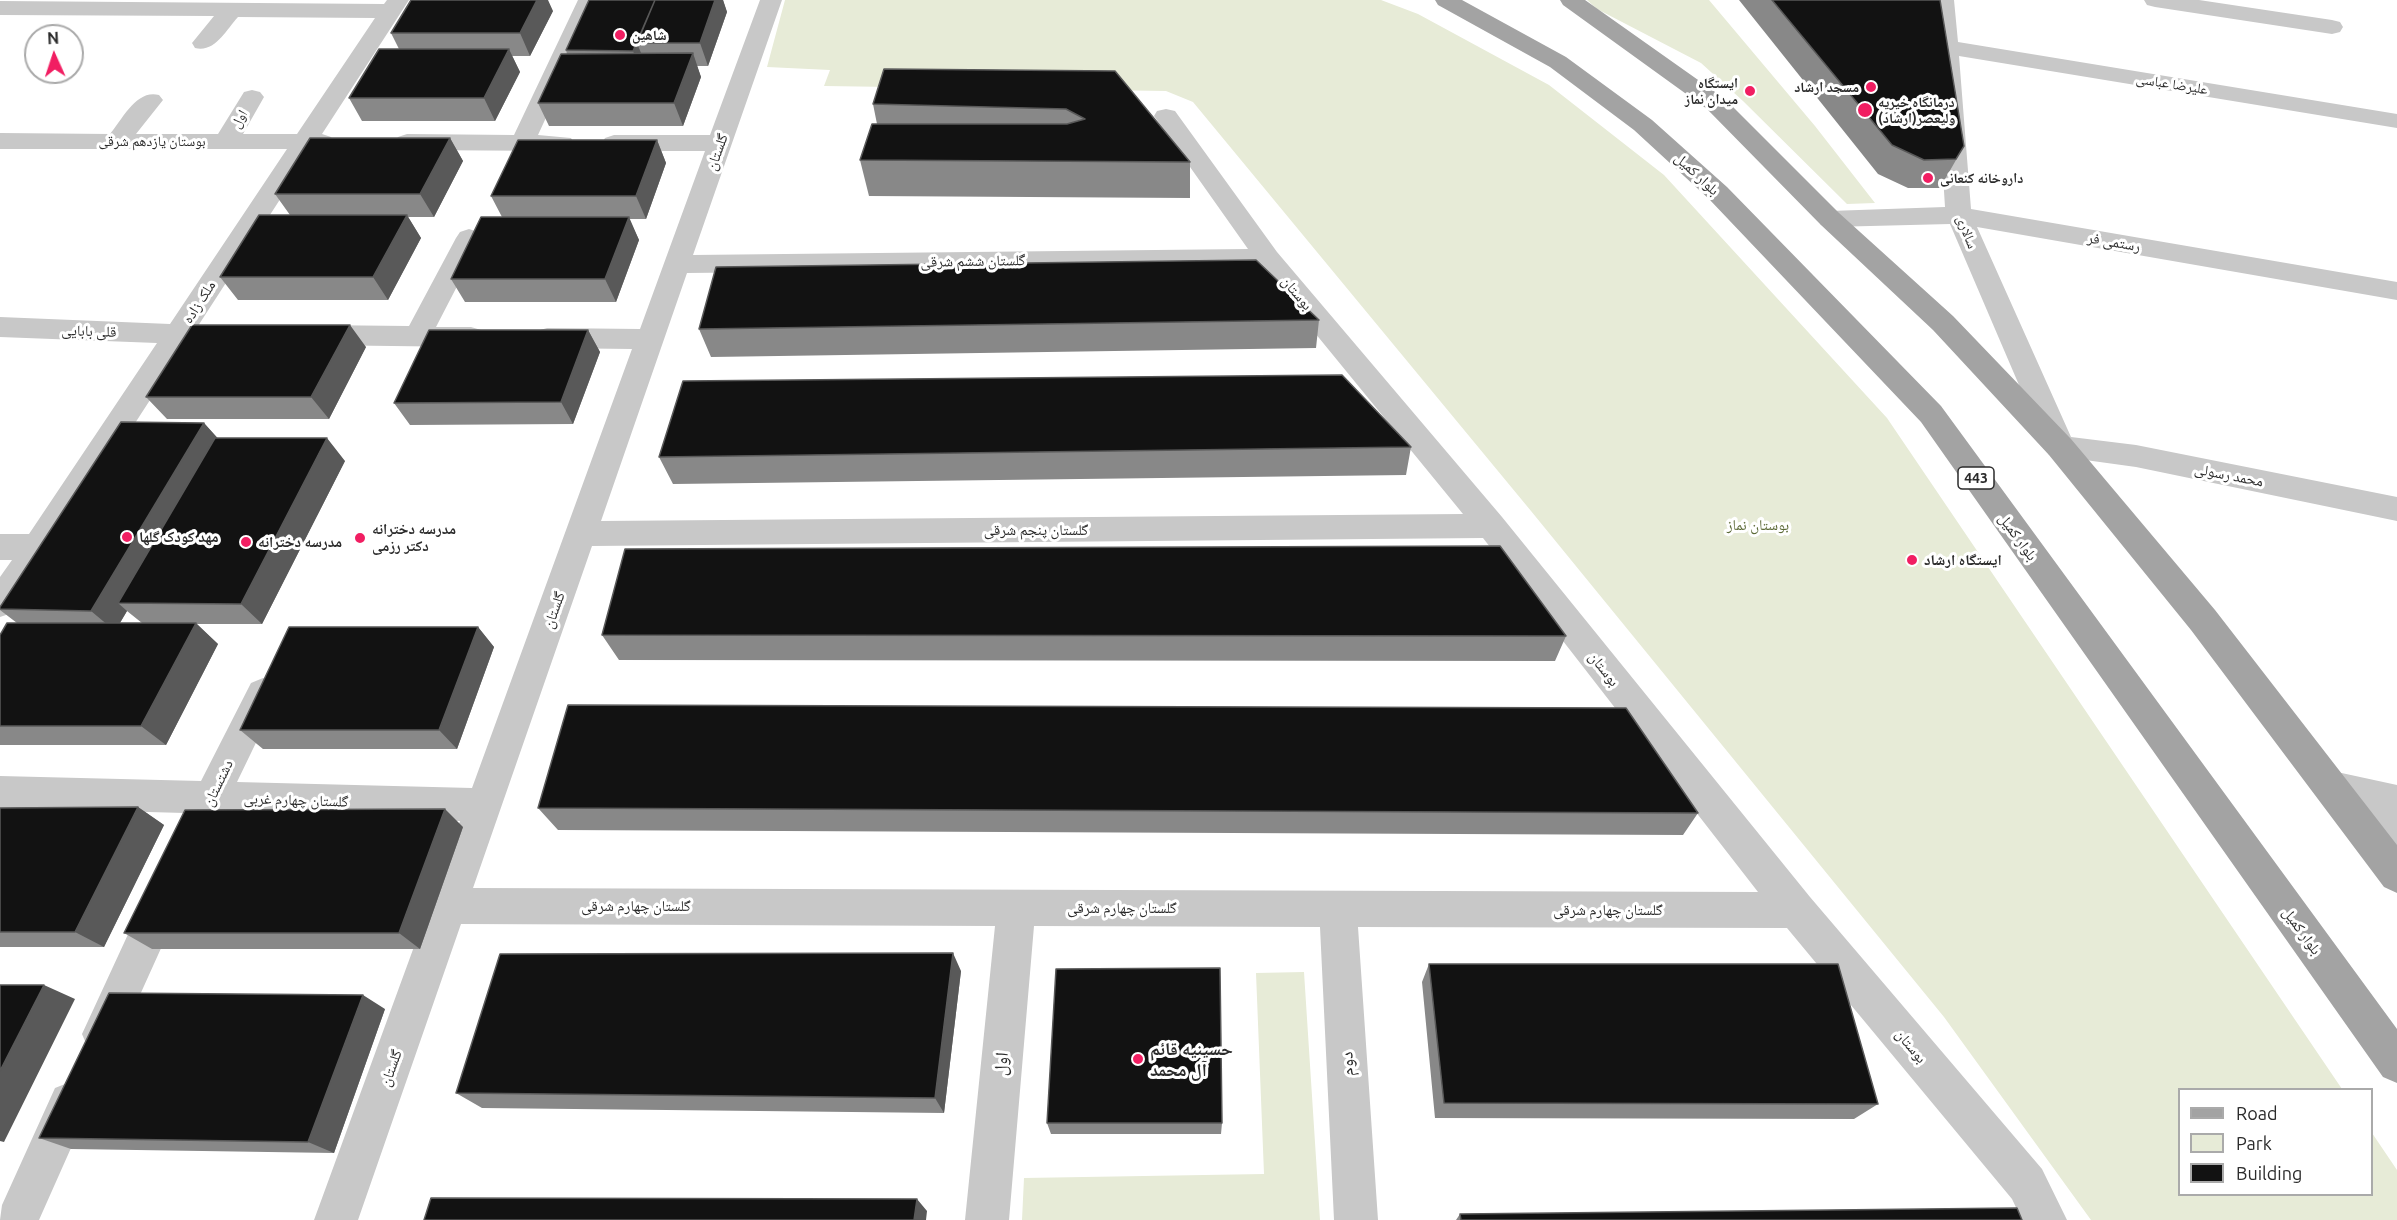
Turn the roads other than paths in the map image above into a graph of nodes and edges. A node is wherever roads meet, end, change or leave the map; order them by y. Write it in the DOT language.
graph roads {
  1 [pos="590,0"];
  2 [pos="771,0"];
  3 [pos="1448,0"];
  4 [pos="1571,0"];
  5 [pos="1943,0"];
  6 [pos="2155,0"];
  7 [pos="154,5"];
  8 [pos="395,5"];
  9 [pos="9,8"];
  10 [pos="232,10"];
  11 [pos="0,27"];
  12 [pos="2332,27"];
  13 [pos="203,43"];
  14 [pos="1947,47"];
  15 [pos="252,97"];
  16 [pos="151,100"];
  17 [pos="1166,116"];
  18 [pos="2397,122"];
  19 [pos="117,141"];
  20 [pos="226,142"];
  21 [pos="304,142"];
  22 [pos="347,142"];
  23 [pos="382,142"];
  24 [pos="523,142"];
  25 [pos="1,143"];
  26 [pos="720,143"];
  27 [pos="1959,215"];
  28 [pos="1830,219"];
  29 [pos="469,238"];
  30 [pos="1268,258"];
  31 [pos="677,264"];
  32 [pos="2397,291"];
  33 [pos="0,327"];
  34 [pos="178,334"];
  35 [pos="292,335"];
  36 [pos="417,337"];
  37 [pos="650,339"];
  38 [pos="2060,447"];
  39 [pos="2397,509"];
  40 [pos="1491,526"];
  41 [pos="581,534"];
  42 [pos="0,547"];
  43 [pos="38,547"];
  44 [pos="0,604"];
  45 [pos="278,664"];
  46 [pos="2330,786"];
  47 [pos="0,792"];
  48 [pos="210,798"];
  49 [pos="2397,801"];
  50 [pos="484,805"];
  51 [pos="2397,838"];
  52 [pos="2397,875"];
  53 [pos="448,906"];
  54 [pos="1016,908"];
  55 [pos="1338,909"];
  56 [pos="1796,910"];
  57 [pos="2397,1063"];
  58 [pos="17,1220"];
  59 [pos="336,1220"];
  60 [pos="987,1220"];
  61 [pos="1356,1220"];
  62 [pos="2045,1220"];
  1 -- 24 [label="street"];
  2 -- 26 [label="street, گلستان"];
  3 -- 57 [label="main road, بلوار کمیل / 443"];
  4 -- 28 [label="main road"];
  5 -- 14 [label="street, سالاری"];
  6 -- 12 [label="street"];
  7 -- 9 [label="street"];
  7 -- 10 [label="street"];
  8 -- 10 [label="street"];
  8 -- 21 [label="street, ملک زاده"];
  9 -- 11 [label="street"];
  10 -- 13 [label="street"];
  14 -- 18 [label="street, علیرضا عباسی"];
  14 -- 27 [label="street, سالاری"];
  15 -- 20 [label="street, اول"];
  16 -- 19 [label="street"];
  17 -- 30 [label="street, بوستان"];
  19 -- 20 [label="street, بوستان یازدهم شرقی"];
  19 -- 25 [label="street, بوستان یازدهم شرقی"];
  20 -- 21 [label="street, بوستان یازدهم شرقی"];
  21 -- 22 [label="street, بوستان یازدهم شرقی"];
  21 -- 34 [label="street, ملک زاده"];
  23 -- 24 [label="street"];
  24 -- 26 [label="street"];
  26 -- 31 [label="street, گلستان"];
  27 -- 28 [label="street, رستمی فر"];
  27 -- 32 [label="street, رستمی فر"];
  27 -- 38 [label="street, سالاری"];
  28 -- 38 [label="main road"];
  29 -- 36 [label="street"];
  30 -- 31 [label="street, گلستان ششم شرقی"];
  30 -- 40 [label="street, بوستان"];
  31 -- 37 [label="street, گلستان"];
  33 -- 34 [label="street, قلی بابایی"];
  34 -- 43 [label="street, ملک زاده"];
  35 -- 36 [label="street"];
  36 -- 37 [label="street"];
  37 -- 41 [label="street, گلستان"];
  38 -- 39 [label="street, محمد رسولی"];
  38 -- 46 [label="main road"];
  40 -- 41 [label="street, گلستان پنجم شرقی"];
  40 -- 56 [label="street, بوستان"];
  41 -- 50 [label="street, گلستان"];
  42 -- 43 [label="street"];
  43 -- 44 [label="street, ملک زاده"];
  45 -- 48 [label="street, دشتستان"];
  46 -- 49 [label="street"];
  46 -- 51 [label="street"];
  46 -- 52 [label="main road"];
  47 -- 48 [label="street, گلستان چهارم غربی"];
  48 -- 50 [label="street, گلستان چهارم غربی"];
  48 -- 58 [label="street, دشتستان"];
  50 -- 53 [label="street, گلستان"];
  53 -- 54 [label="street, گلستان چهارم شرقی"];
  53 -- 59 [label="street, گلستان"];
  54 -- 55 [label="street, گلستان چهارم شرقی"];
  54 -- 60 [label="street, اول"];
  55 -- 56 [label="street, گلستان چهارم شرقی"];
  55 -- 61 [label="street, دوم"];
  56 -- 62 [label="street, بوستان"];
}
